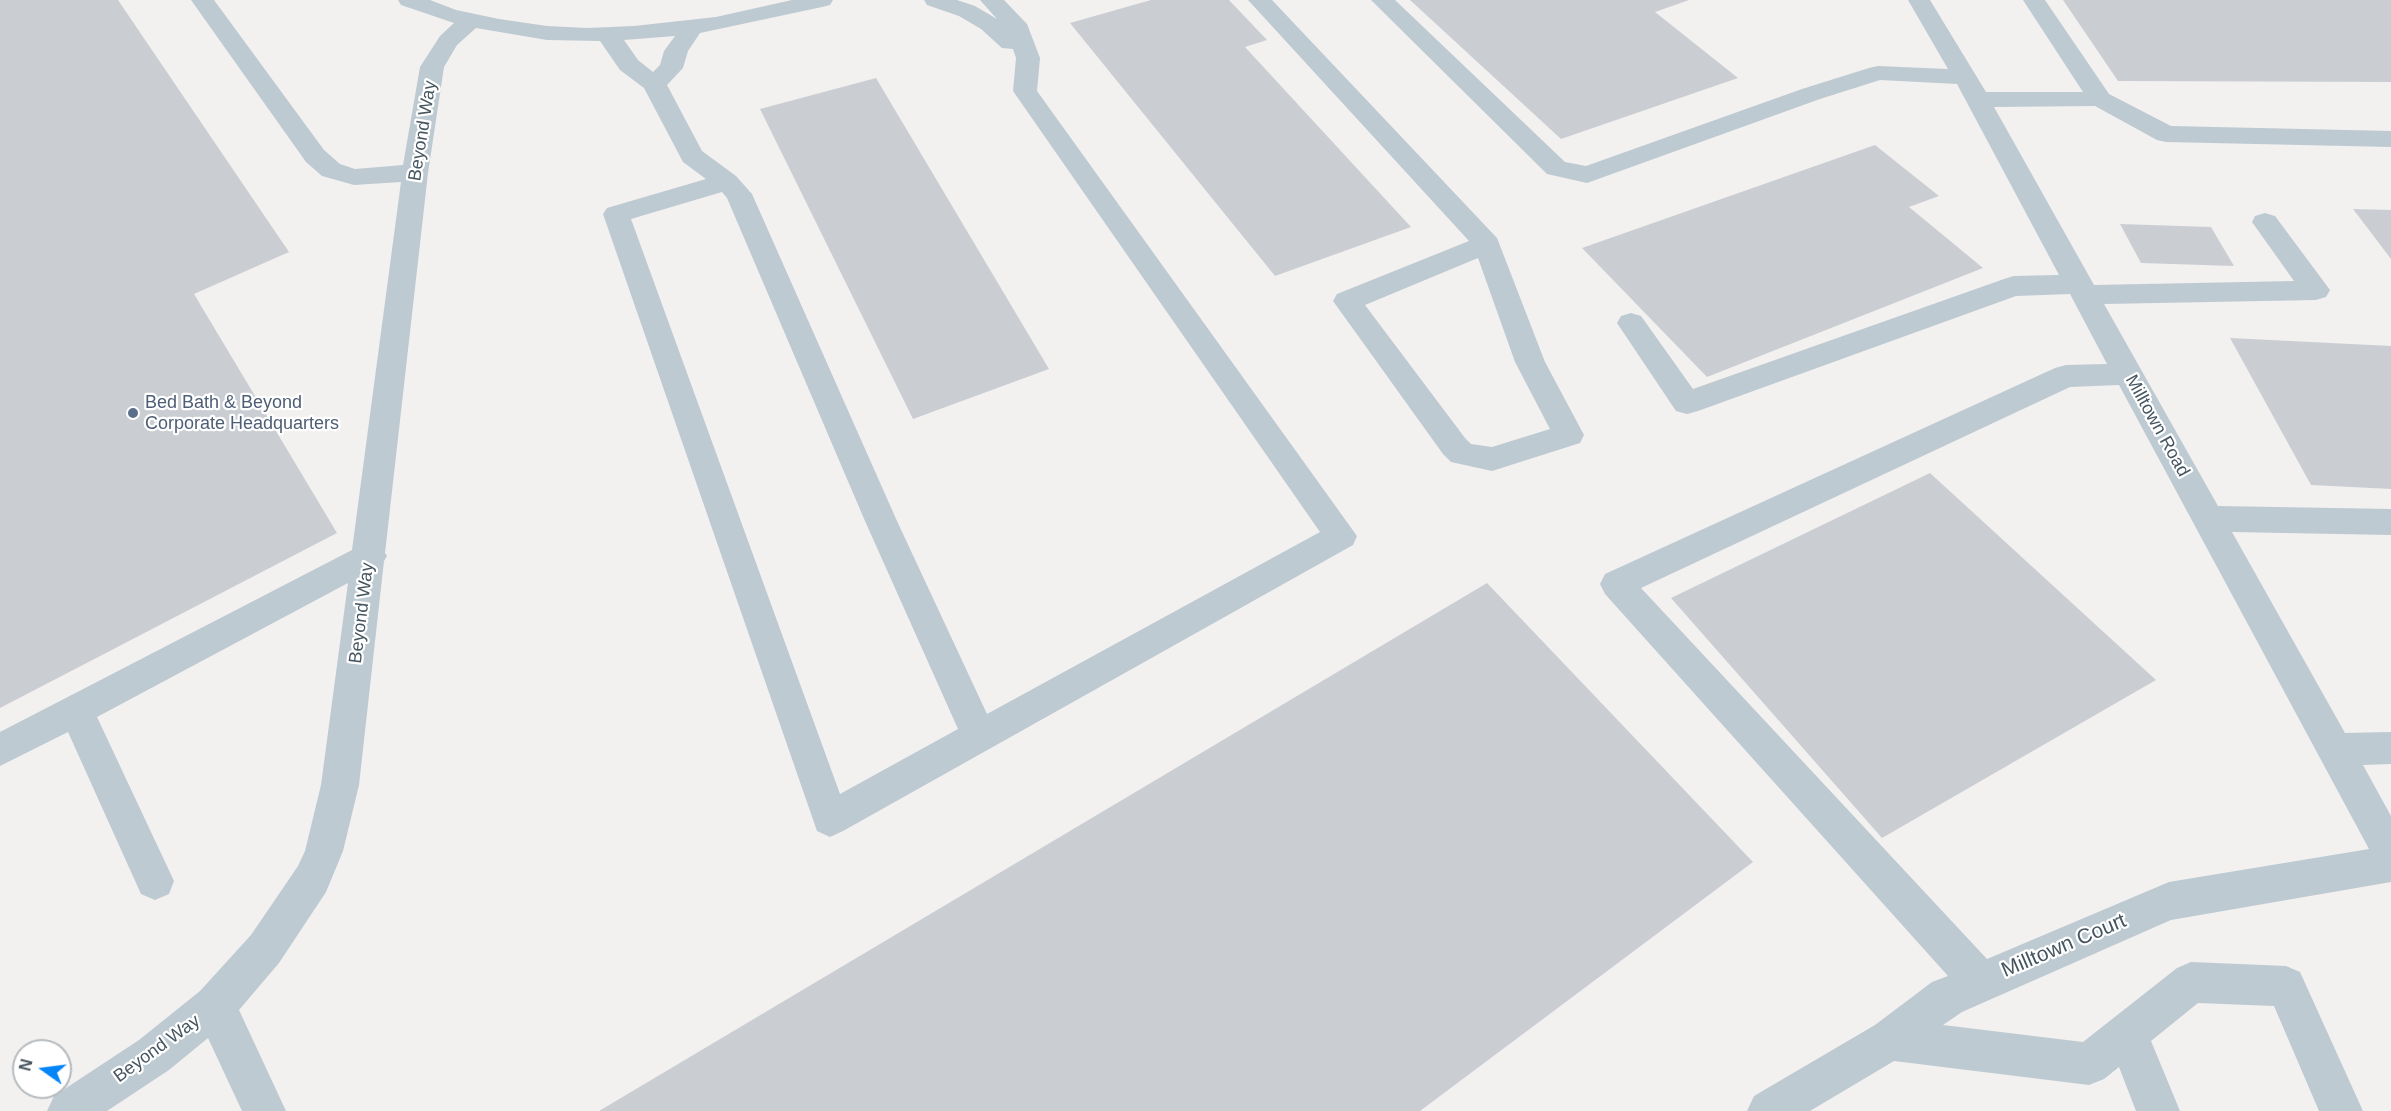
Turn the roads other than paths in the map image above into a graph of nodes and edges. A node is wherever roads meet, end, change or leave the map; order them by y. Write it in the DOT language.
graph roads {
  1 [pos="202,0"];
  2 [pos="409,0"];
  3 [pos="934,0"];
  4 [pos="991,0"];
  5 [pos="1258,0"];
  6 [pos="1382,0"];
  7 [pos="1919,0"];
  8 [pos="2034,0"];
  9 [pos="811,1"];
  10 [pos="471,20"];
  11 [pos="692,27"];
  12 [pos="607,34"];
  13 [pos="1028,58"];
  14 [pos="654,84"];
  15 [pos="1972,88"];
  16 [pos="2100,99"];
  17 [pos="2391,139"];
  18 [pos="415,173"];
  19 [pos="727,182"];
  20 [pos="2265,222"];
  21 [pos="1487,244"];
  22 [pos="2082,290"];
  23 [pos="1631,323"];
  24 [pos="2128,374"];
  25 [pos="2208,519"];
  26 [pos="2391,522"];
  27 [pos="369,556"];
  28 [pos="76,710"];
  29 [pos="980,736"];
  30 [pos="2391,748"];
  31 [pos="0,750"];
  32 [pos="2334,750"];
  33 [pos="2391,853"];
  34 [pos="2391,864"];
  35 [pos="155,881"];
  36 [pos="1981,982"];
  37 [pos="215,1006"];
  38 [pos="2127,1033"];
  39 [pos="1890,1040"];
  40 [pos="69,1111"];
  41 [pos="264,1111"];
  42 [pos="1769,1111"];
  43 [pos="2157,1111"];
  44 [pos="2341,1111"];
  1 -- 18 [label="street"];
  2 -- 10 [label="street"];
  3 -- 13 [label="street"];
  4 -- 13 [label="street"];
  5 -- 21 [label="street"];
  6 -- 15 [label="street"];
  7 -- 15 [label="street, Milltown Road"];
  8 -- 16 [label="street"];
  9 -- 11 [label="street"];
  10 -- 12 [label="street"];
  10 -- 18 [label="street, Beyond Way"];
  11 -- 12 [label="street"];
  11 -- 14 [label="street"];
  12 -- 14 [label="street"];
  13 -- 29 [label="street"];
  14 -- 19 [label="street"];
  15 -- 16 [label="street"];
  15 -- 22 [label="street, Milltown Road"];
  16 -- 17 [label="street"];
  18 -- 27 [label="street, Beyond Way"];
  19 -- 29 [label="street"];
  19 -- 29 [label="street"];
  20 -- 22 [label="street"];
  21 -- 21 [label="street"];
  22 -- 23 [label="street"];
  22 -- 24 [label="street, Milltown Road"];
  24 -- 25 [label="street, Milltown Road"];
  24 -- 36 [label="street"];
  25 -- 26 [label="street"];
  25 -- 32 [label="street, Milltown Road"];
  27 -- 28 [label="street"];
  27 -- 37 [label="street, Beyond Way"];
  28 -- 31 [label="street"];
  28 -- 35 [label="street"];
  30 -- 32 [label="street"];
  32 -- 33 [label="street, Milltown Road"];
  34 -- 36 [label="street, Milltown Court"];
  36 -- 39 [label="street, Milltown Court"];
  37 -- 40 [label="street, Beyond Way"];
  37 -- 41 [label="street"];
  38 -- 39 [label="street"];
  38 -- 43 [label="street"];
  38 -- 44 [label="street"];
  39 -- 42 [label="street, Milltown Court"];
}
